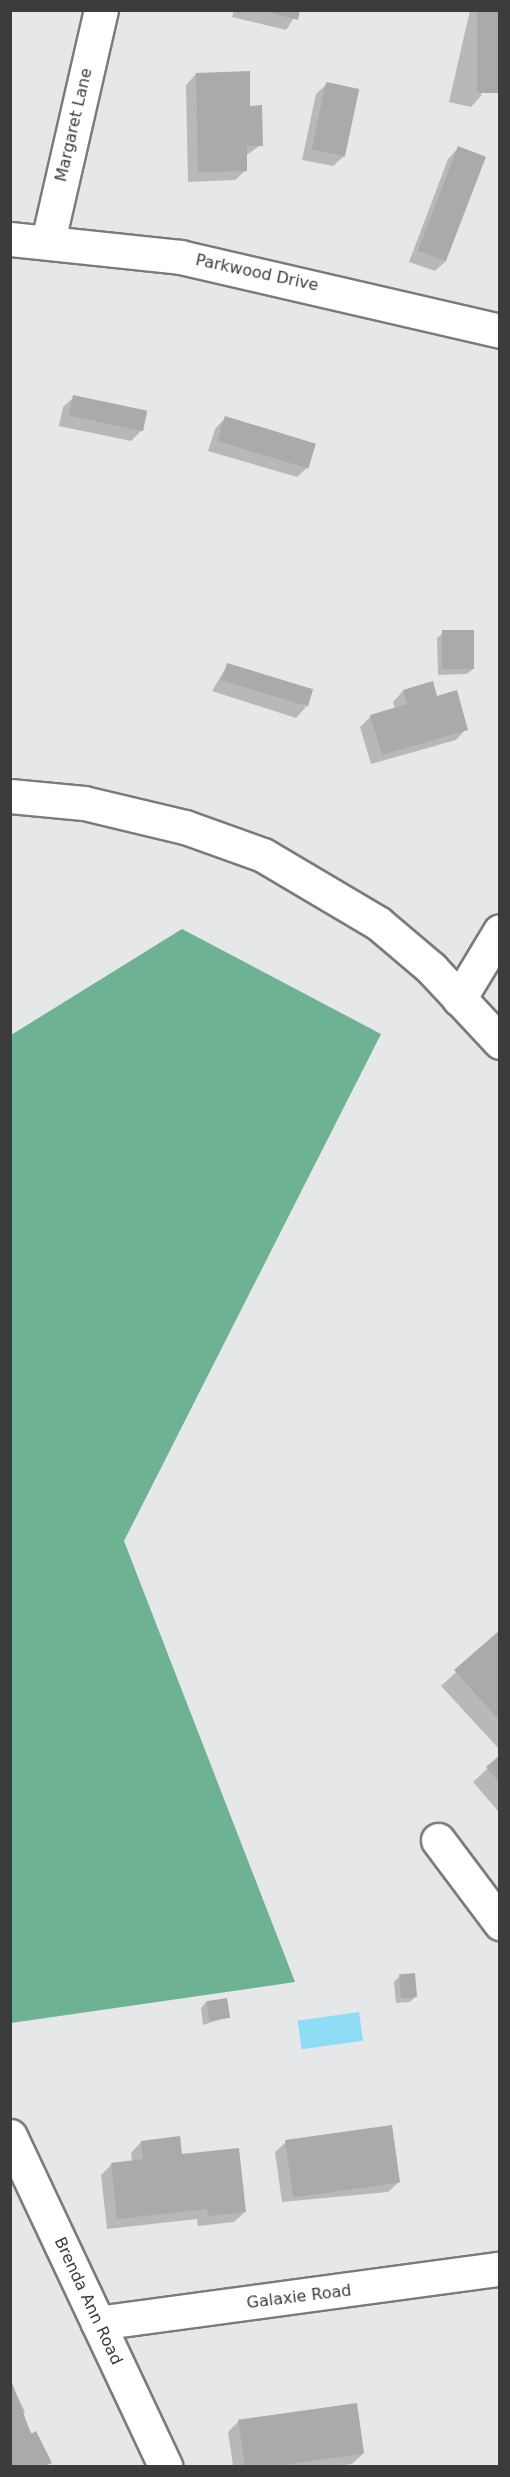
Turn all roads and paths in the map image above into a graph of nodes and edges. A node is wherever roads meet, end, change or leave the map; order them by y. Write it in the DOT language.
graph roads {
  1 [pos="101,10"];
  2 [pos="10,239"];
  3 [pos="48,241"];
  4 [pos="500,331"];
  5 [pos="10,795"];
  6 [pos="500,931"];
  7 [pos="459,999"];
  8 [pos="500,1042"];
  9 [pos="438,1840"];
  10 [pos="500,1923"];
  11 [pos="10,2136"];
  12 [pos="500,2269"];
  13 [pos="98,2323"];
  14 [pos="165,2466"];
  1 -- 3 [label="street, Margaret Lane"];
  2 -- 3 [label="street, Parkwood Drive"];
  3 -- 4 [label="street, Parkwood Drive"];
  5 -- 7 [label="street"];
  6 -- 7 [label="street"];
  7 -- 8 [label="street"];
  9 -- 10 [label="street"];
  11 -- 13 [label="street, Brenda Ann Road"];
  12 -- 13 [label="street, Galaxie Road"];
  13 -- 14 [label="street, Brenda Ann Road"];
}
